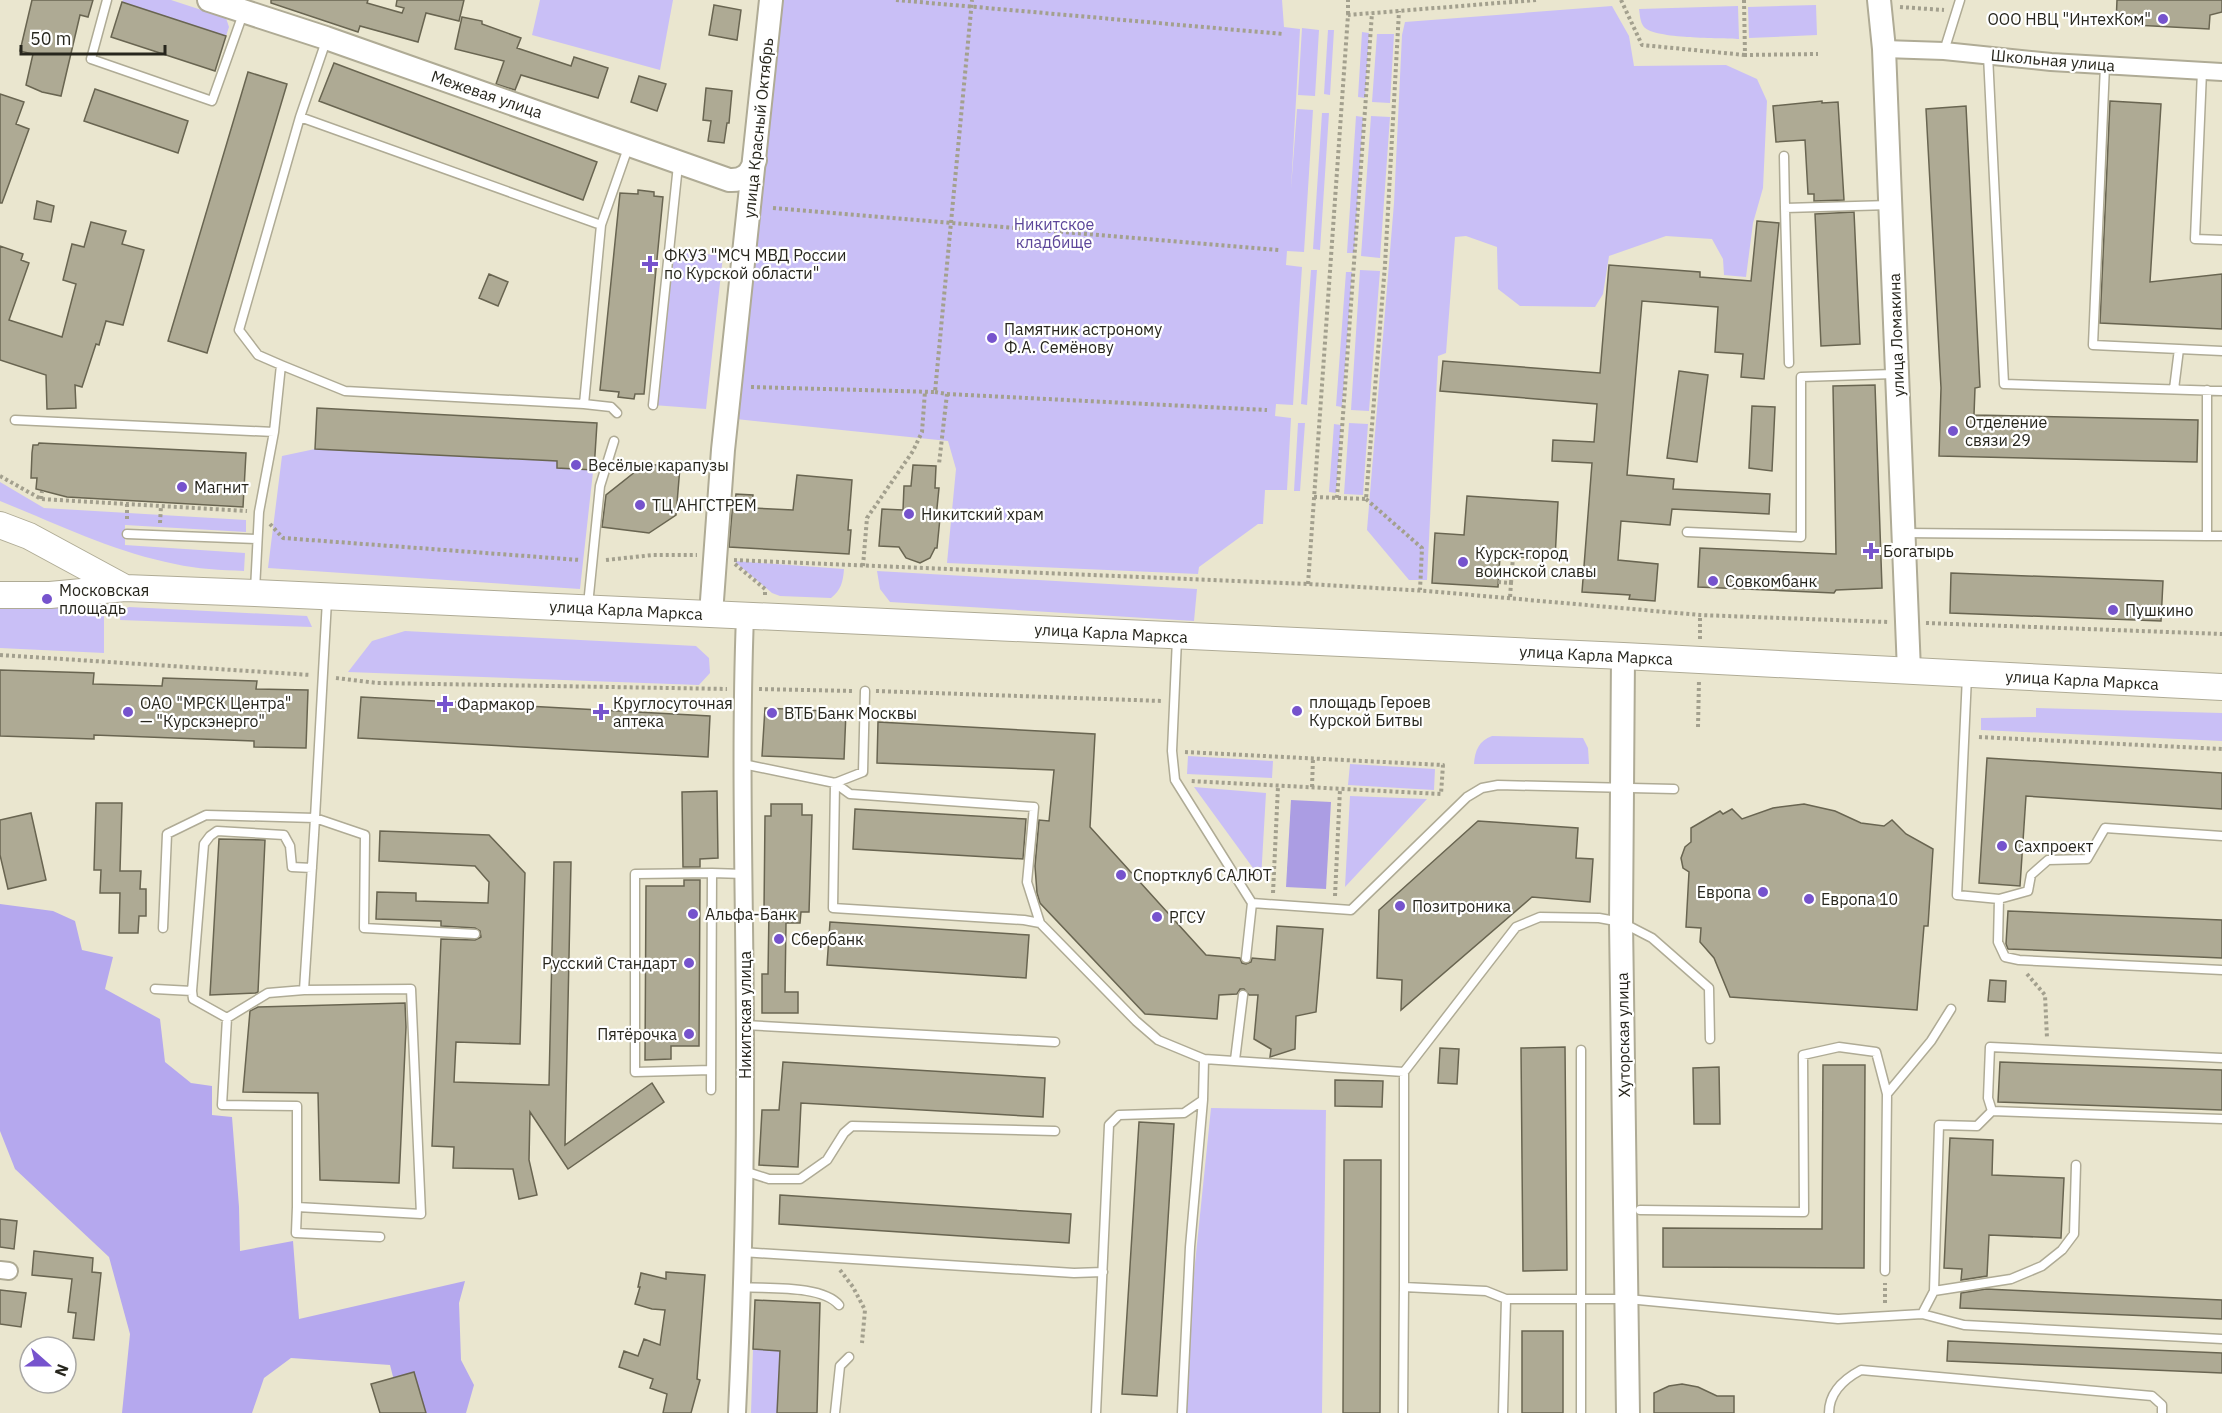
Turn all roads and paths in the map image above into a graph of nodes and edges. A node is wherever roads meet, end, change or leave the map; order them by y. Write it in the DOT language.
graph roads {
  1 [pos="107,0"];
  2 [pos="209,0"];
  3 [pos="771,0"];
  4 [pos="896,0"];
  5 [pos="972,0"];
  6 [pos="1348,0"];
  7 [pos="1527,0"];
  8 [pos="1536,0"];
  9 [pos="1621,0"];
  10 [pos="1744,0"];
  11 [pos="1879,0"];
  12 [pos="1899,0"];
  13 [pos="1960,0"];
  14 [pos="1474,2"];
  15 [pos="972,7"];
  16 [pos="1944,10"];
  17 [pos="244,11"];
  18 [pos="1399,11"];
  19 [pos="1372,13"];
  20 [pos="1348,15"];
  21 [pos="1283,34"];
  22 [pos="326,38"];
  23 [pos="1884,50"];
  24 [pos="1944,51"];
  25 [pos="1818,54"];
  26 [pos="1988,54"];
  27 [pos="1745,55"];
  28 [pos="2105,65"];
  29 [pos="2202,71"];
  30 [pos="2222,72"];
  31 [pos="300,117"];
  32 [pos="630,144"];
  33 [pos="1784,156"];
  34 [pos="755,160"];
  35 [pos="679,162"];
  36 [pos="1891,205"];
  37 [pos="773,208"];
  38 [pos="1785,208"];
  39 [pos="951,223"];
  40 [pos="601,225"];
  41 [pos="2222,240"];
  42 [pos="1279,250"];
  43 [pos="2179,349"];
  44 [pos="2222,351"];
  45 [pos="1789,363"];
  46 [pos="281,365"];
  47 [pos="1898,373"];
  48 [pos="751,387"];
  49 [pos="2174,389"];
  50 [pos="2207,390"];
  51 [pos="925,391"];
  52 [pos="2222,391"];
  53 [pos="935,392"];
  54 [pos="947,394"];
  55 [pos="585,404"];
  56 [pos="653,405"];
  57 [pos="1267,410"];
  58 [pos="616,413"];
  59 [pos="15,420"];
  60 [pos="274,432"];
  61 [pos="614,441"];
  62 [pos="939,464"];
  63 [pos="0,476"];
  64 [pos="42,491"];
  65 [pos="1314,497"];
  66 [pos="1337,498"];
  67 [pos="41,499"];
  68 [pos="1366,500"];
  69 [pos="259,512"];
  70 [pos="0,525"];
  71 [pos="1687,532"];
  72 [pos="1903,533"];
  73 [pos="127,534"];
  74 [pos="2207,536"];
  75 [pos="2222,536"];
  76 [pos="257,539"];
  77 [pos="716,557"];
  78 [pos="1513,557"];
  79 [pos="591,561"];
  80 [pos="863,566"];
  81 [pos="1498,582"];
  82 [pos="1511,583"];
  83 [pos="1308,584"];
  84 [pos="125,588"];
  85 [pos="765,589"];
  86 [pos="1420,590"];
  87 [pos="255,593"];
  88 [pos="0,595"];
  89 [pos="327,597"];
  90 [pos="1510,598"];
  91 [pos="587,609"];
  92 [pos="711,614"];
  93 [pos="745,616"];
  94 [pos="1908,622"];
  95 [pos="2222,634"];
  96 [pos="1177,636"];
  97 [pos="1623,656"];
  98 [pos="1909,671"];
  99 [pos="1967,674"];
  100 [pos="2222,687"];
  101 [pos="742,689"];
  102 [pos="653,690"];
  103 [pos="864,691"];
  104 [pos="1174,701"];
  105 [pos="1979,737"];
  106 [pos="2222,749"];
  107 [pos="1172,751"];
  108 [pos="1313,758"];
  109 [pos="743,764"];
  110 [pos="1175,780"];
  111 [pos="835,783"];
  112 [pos="1278,786"];
  113 [pos="1312,787"];
  114 [pos="1622,787"];
  115 [pos="1340,789"];
  116 [pos="1674,789"];
  117 [pos="315,818"];
  118 [pos="2222,836"];
  119 [pos="312,868"];
  120 [pos="712,873"];
  121 [pos="744,874"];
  122 [pos="1272,898"];
  123 [pos="2000,899"];
  124 [pos="1334,902"];
  125 [pos="1252,903"];
  126 [pos="1621,922"];
  127 [pos="1040,923"];
  128 [pos="163,928"];
  129 [pos="475,934"];
  130 [pos="1246,958"];
  131 [pos="2222,970"];
  132 [pos="155,989"];
  133 [pos="304,990"];
  134 [pos="192,991"];
  135 [pos="2045,994"];
  136 [pos="1243,995"];
  137 [pos="1951,1009"];
  138 [pos="227,1018"];
  139 [pos="744,1025"];
  140 [pos="1710,1038"];
  141 [pos="1055,1042"];
  142 [pos="1581,1050"];
  143 [pos="2047,1050"];
  144 [pos="2222,1058"];
  145 [pos="1204,1059"];
  146 [pos="1235,1060"];
  147 [pos="711,1070"];
  148 [pos="1404,1071"];
  149 [pos="711,1090"];
  150 [pos="1887,1094"];
  151 [pos="1203,1100"];
  152 [pos="1992,1111"];
  153 [pos="2222,1119"];
  154 [pos="1055,1131"];
  155 [pos="2076,1165"];
  156 [pos="744,1171"];
  157 [pos="297,1207"];
  158 [pos="1640,1210"];
  159 [pos="380,1237"];
  160 [pos="742,1252"];
  161 [pos="829,1257"];
  162 [pos="1885,1271"];
  163 [pos="1103,1272"];
  164 [pos="743,1287"];
  165 [pos="1404,1287"];
  166 [pos="1934,1291"];
  167 [pos="1506,1299"];
  168 [pos="1582,1299"];
  169 [pos="1628,1299"];
  170 [pos="839,1305"];
  171 [pos="1922,1314"];
  172 [pos="1884,1315"];
  173 [pos="2222,1339"];
  174 [pos="862,1343"];
  175 [pos="849,1357"];
  176 [pos="736,1413"];
  177 [pos="835,1413"];
  178 [pos="1096,1413"];
  179 [pos="1182,1413"];
  180 [pos="1403,1413"];
  181 [pos="1503,1413"];
  182 [pos="1581,1413"];
  183 [pos="1628,1413"];
  184 [pos="1829,1413"];
  185 [pos="2162,1413"];
  1 -- 17 [label="lane"];
  2 -- 17 [label="main road, Межевая улица"];
  3 -- 34 [label="main road, улица Красный Октябрь"];
  4 -- 15 [label="path"];
  5 -- 15 [label="path"];
  6 -- 20 [label="path"];
  7 -- 8 [label="path"];
  7 -- 14 [label="path"];
  9 -- 27 [label="path"];
  10 -- 27 [label="path"];
  11 -- 23 [label="main road, улица Ломакина"];
  12 -- 16 [label="path"];
  13 -- 24 [label="lane"];
  14 -- 18 [label="path"];
  15 -- 21 [label="path"];
  15 -- 39 [label="path"];
  17 -- 22 [label="main road, Межевая улица"];
  18 -- 19 [label="path"];
  18 -- 68 [label="path"];
  19 -- 20 [label="path"];
  19 -- 66 [label="path"];
  20 -- 65 [label="path"];
  22 -- 31 [label="lane"];
  22 -- 32 [label="main road, Межевая улица"];
  23 -- 24 [label="street, Школьная улица"];
  23 -- 36 [label="main road, улица Ломакина"];
  24 -- 26 [label="street, Школьная улица"];
  25 -- 27 [label="path"];
  26 -- 28 [label="street, Школьная улица"];
  26 -- 49 [label="lane"];
  28 -- 29 [label="street, Школьная улица"];
  28 -- 43 [label="lane"];
  29 -- 30 [label="street, Школьная улица"];
  29 -- 41 [label="lane"];
  31 -- 40 [label="lane"];
  31 -- 46 [label="lane"];
  32 -- 35 [label="main road, Межевая улица"];
  32 -- 40 [label="lane"];
  33 -- 38 [label="lane"];
  34 -- 35 [label="main road, Межевая улица"];
  34 -- 77 [label="main road, улица Красный Октябрь"];
  35 -- 56 [label="lane"];
  36 -- 38 [label="lane"];
  36 -- 47 [label="main road, улица Ломакина"];
  37 -- 39 [label="path"];
  38 -- 45 [label="lane"];
  39 -- 42 [label="path"];
  39 -- 53 [label="path"];
  40 -- 55 [label="lane"];
  43 -- 44 [label="lane"];
  43 -- 49 [label="lane"];
  46 -- 55 [label="lane"];
  46 -- 60 [label="lane"];
  47 -- 71 [label="lane"];
  47 -- 72 [label="main road, улица Ломакина"];
  48 -- 51 [label="path"];
  49 -- 50 [label="lane"];
  50 -- 52 [label="lane"];
  50 -- 74 [label="lane"];
  51 -- 53 [label="path"];
  51 -- 80 [label="path"];
  53 -- 54 [label="path"];
  54 -- 57 [label="path"];
  54 -- 62 [label="path"];
  55 -- 58 [label="lane"];
  59 -- 60 [label="lane"];
  60 -- 69 [label="lane"];
  61 -- 79 [label="lane"];
  63 -- 67 [label="path"];
  64 -- 67 [label="path"];
  65 -- 66 [label="path"];
  65 -- 83 [label="path"];
  66 -- 68 [label="path"];
  67 -- 69 [label="path"];
  68 -- 86 [label="path"];
  69 -- 76 [label="lane"];
  69 -- 79 [label="path"];
  70 -- 84 [label="main road"];
  72 -- 74 [label="lane"];
  72 -- 94 [label="main road, улица Ломакина"];
  73 -- 76 [label="lane"];
  74 -- 75 [label="lane"];
  76 -- 87 [label="lane"];
  77 -- 79 [label="path"];
  77 -- 92 [label="main road, улица Красный Октябрь"];
  78 -- 82 [label="path"];
  79 -- 91 [label="lane"];
  80 -- 83 [label="path"];
  80 -- 85 [label="path"];
  81 -- 82 [label="path"];
  82 -- 90 [label="path"];
  83 -- 86 [label="path"];
  84 -- 87 [label="main road, улица Карла Маркса"];
  84 -- 88 [label="main road, улица Карла Маркса"];
  86 -- 90 [label="path"];
  87 -- 89 [label="main road, улица Карла Маркса"];
  89 -- 91 [label="main road, улица Карла Маркса"];
  89 -- 117 [label="lane"];
  90 -- 94 [label="path"];
  91 -- 92 [label="main road, улица Карла Маркса"];
  92 -- 93 [label="main road, улица Карла Маркса"];
  93 -- 96 [label="main road, улица Карла Маркса"];
  93 -- 101 [label="street, Никитская улица"];
  94 -- 95 [label="path"];
  94 -- 98 [label="main road, улица Ломакина"];
  96 -- 97 [label="main road, улица Карла Маркса"];
  96 -- 104 [label="lane"];
  97 -- 98 [label="main road, улица Карла Маркса"];
  97 -- 114 [label="main road, Хуторская улица"];
  98 -- 99 [label="main road, улица Карла Маркса"];
  99 -- 100 [label="main road, улица Карла Маркса"];
  99 -- 123 [label="lane"];
  101 -- 102 [label="path"];
  101 -- 103 [label="path"];
  101 -- 109 [label="street, Никитская улица"];
  103 -- 104 [label="path"];
  103 -- 111 [label="lane"];
  104 -- 107 [label="lane"];
  105 -- 106 [label="path"];
  107 -- 108 [label="path"];
  107 -- 110 [label="lane"];
  108 -- 113 [label="path"];
  108 -- 115 [label="path"];
  109 -- 111 [label="lane"];
  109 -- 121 [label="street, Никитская улица"];
  110 -- 112 [label="path"];
  110 -- 125 [label="lane"];
  111 -- 127 [label="lane"];
  111 -- 127 [label="lane"];
  112 -- 113 [label="path"];
  112 -- 122 [label="path"];
  113 -- 115 [label="path"];
  114 -- 116 [label="lane"];
  114 -- 125 [label="lane"];
  114 -- 126 [label="main road, Хуторская улица"];
  115 -- 124 [label="path"];
  117 -- 119 [label="lane"];
  117 -- 128 [label="lane"];
  117 -- 129 [label="lane"];
  118 -- 123 [label="lane"];
  119 -- 133 [label="lane"];
  119 -- 134 [label="lane"];
  120 -- 121 [label="lane"];
  120 -- 147 [label="lane"];
  120 -- 147 [label="lane"];
  121 -- 139 [label="street, Никитская улица"];
  123 -- 131 [label="lane"];
  125 -- 130 [label="lane"];
  126 -- 140 [label="lane"];
  126 -- 148 [label="lane"];
  126 -- 169 [label="main road, Хуторская улица"];
  127 -- 145 [label="lane"];
  132 -- 134 [label="lane"];
  133 -- 138 [label="lane"];
  133 -- 157 [label="lane"];
  134 -- 138 [label="lane"];
  135 -- 143 [label="path"];
  136 -- 146 [label="lane"];
  137 -- 150 [label="lane"];
  138 -- 157 [label="lane"];
  139 -- 141 [label="lane"];
  139 -- 156 [label="street, Никитская улица"];
  142 -- 168 [label="lane"];
  143 -- 144 [label="lane"];
  143 -- 152 [label="lane"];
  145 -- 146 [label="lane"];
  145 -- 151 [label="lane"];
  146 -- 148 [label="lane"];
  147 -- 149 [label="lane"];
  148 -- 165 [label="lane"];
  150 -- 158 [label="lane"];
  150 -- 162 [label="lane"];
  151 -- 163 [label="lane"];
  151 -- 179 [label="lane"];
  152 -- 153 [label="lane"];
  152 -- 166 [label="lane"];
  154 -- 156 [label="lane"];
  155 -- 166 [label="lane"];
  156 -- 160 [label="street, Никитская улица"];
  157 -- 159 [label="lane"];
  160 -- 161 [label="lane"];
  160 -- 164 [label="street, Никитская улица"];
  161 -- 163 [label="lane"];
  161 -- 174 [label="path"];
  162 -- 172 [label="path"];
  163 -- 178 [label="lane"];
  164 -- 170 [label="lane"];
  164 -- 176 [label="street, Никитская улица"];
  165 -- 167 [label="lane"];
  165 -- 180 [label="lane"];
  166 -- 171 [label="lane"];
  167 -- 168 [label="lane"];
  167 -- 181 [label="lane"];
  168 -- 169 [label="lane"];
  168 -- 182 [label="lane"];
  169 -- 172 [label="lane"];
  169 -- 183 [label="main road, Хуторская улица"];
  171 -- 172 [label="lane"];
  171 -- 173 [label="lane"];
  175 -- 177 [label="lane"];
  184 -- 185 [label="lane"];
}
